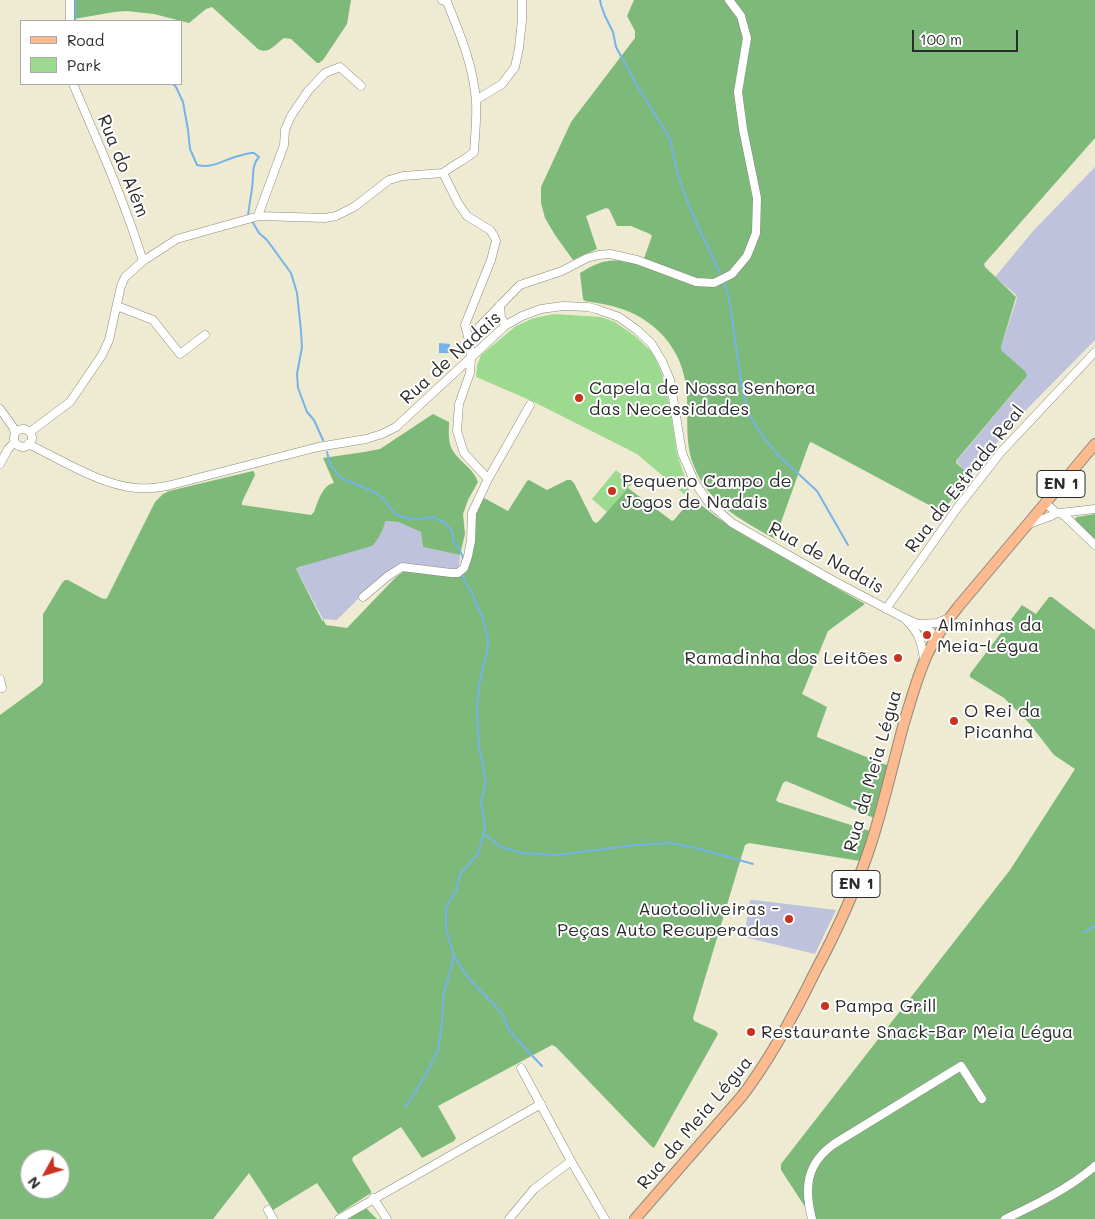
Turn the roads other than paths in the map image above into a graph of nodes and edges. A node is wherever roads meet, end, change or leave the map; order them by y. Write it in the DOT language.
graph roads {
  1 [pos="70,0"];
  2 [pos="442,0"];
  3 [pos="522,0"];
  4 [pos="729,0"];
  5 [pos="70,20"];
  6 [pos="73,85"];
  7 [pos="361,86"];
  8 [pos="476,100"];
  9 [pos="443,173"];
  10 [pos="259,216"];
  11 [pos="142,261"];
  12 [pos="500,305"];
  13 [pos="116,306"];
  14 [pos="506,325"];
  15 [pos="205,335"];
  16 [pos="470,344"];
  17 [pos="1095,352"];
  18 [pos="471,358"];
  19 [pos="530,405"];
  20 [pos="0,409"];
  21 [pos="30,432"];
  22 [pos="15,433"];
  23 [pos="15,442"];
  24 [pos="28,444"];
  25 [pos="1095,444"];
  26 [pos="0,464"];
  27 [pos="488,479"];
  28 [pos="1056,490"];
  29 [pos="1043,506"];
  30 [pos="1095,509"];
  31 [pos="1056,514"];
  32 [pos="1027,524"];
  33 [pos="1095,545"];
  34 [pos="363,598"];
  35 [pos="886,608"];
  36 [pos="949,618"];
  37 [pos="917,628"];
  38 [pos="934,643"];
  39 [pos="924,662"];
  40 [pos="0,679"];
  41 [pos="2,688"];
  42 [pos="521,1068"];
  43 [pos="982,1099"];
  44 [pos="540,1104"];
  45 [pos="571,1161"];
  46 [pos="1095,1166"];
  47 [pos="373,1198"];
  48 [pos="268,1210"];
  49 [pos="386,1217"];
  50 [pos="273,1219"];
  51 [pos="339,1219"];
  52 [pos="393,1219"];
  53 [pos="509,1219"];
  54 [pos="605,1219"];
  55 [pos="635,1219"];
  56 [pos="812,1219"];
  57 [pos="1005,1219"];
  1 -- 5 [label="street"];
  2 -- 8 [label="street"];
  3 -- 8 [label="street"];
  4 -- 12 [label="street"];
  6 -- 11 [label="street, Rua do Além"];
  7 -- 10 [label="street"];
  8 -- 9 [label="street"];
  9 -- 10 [label="street"];
  9 -- 16 [label="street"];
  10 -- 11 [label="street"];
  11 -- 13 [label="street"];
  12 -- 14 [label="street"];
  12 -- 16 [label="street"];
  13 -- 15 [label="street"];
  13 -- 21 [label="street"];
  14 -- 18 [label="street, Rua de Nadais"];
  14 -- 35 [label="street, Rua de Nadais"];
  16 -- 18 [label="street"];
  17 -- 35 [label="street, Rua da Estrada Real"];
  18 -- 24 [label="street, Rua de Nadais"];
  18 -- 27 [label="street"];
  19 -- 27 [label="street"];
  20 -- 22 [label="street"];
  21 -- 22 [label="street"];
  21 -- 24 [label="street"];
  22 -- 23 [label="street"];
  23 -- 24 [label="street"];
  23 -- 26 [label="street"];
  25 -- 28 [label="main road, Rua da Meia Légua / EN 1"];
  27 -- 34 [label="street"];
  28 -- 29 [label="main road, Rua da Meia Légua / EN 1"];
  28 -- 31 [label="street"];
  29 -- 31 [label="street"];
  29 -- 32 [label="main road, Rua da Meia Légua / EN 1"];
  30 -- 31 [label="street"];
  31 -- 32 [label="street"];
  31 -- 33 [label="street"];
  32 -- 36 [label="main road, Rua da Meia Légua / EN 1"];
  35 -- 37 [label="street, Rua de Nadais"];
  36 -- 37 [label="street"];
  36 -- 38 [label="main road, Rua da Meia Légua / EN 1"];
  37 -- 38 [label="street, Rua de Nadais"];
  37 -- 39 [label="street, Rua de Nadais"];
  38 -- 39 [label="main road, Rua da Meia Légua / EN 1"];
  39 -- 55 [label="main road, Rua da Meia Légua / EN 1"];
  40 -- 41 [label="street"];
  42 -- 44 [label="street"];
  43 -- 56 [label="street"];
  44 -- 45 [label="street"];
  44 -- 47 [label="street"];
  45 -- 53 [label="street"];
  45 -- 54 [label="street"];
  46 -- 57 [label="street"];
  47 -- 49 [label="street"];
  47 -- 51 [label="street"];
  48 -- 50 [label="street"];
  49 -- 52 [label="street"];
}
